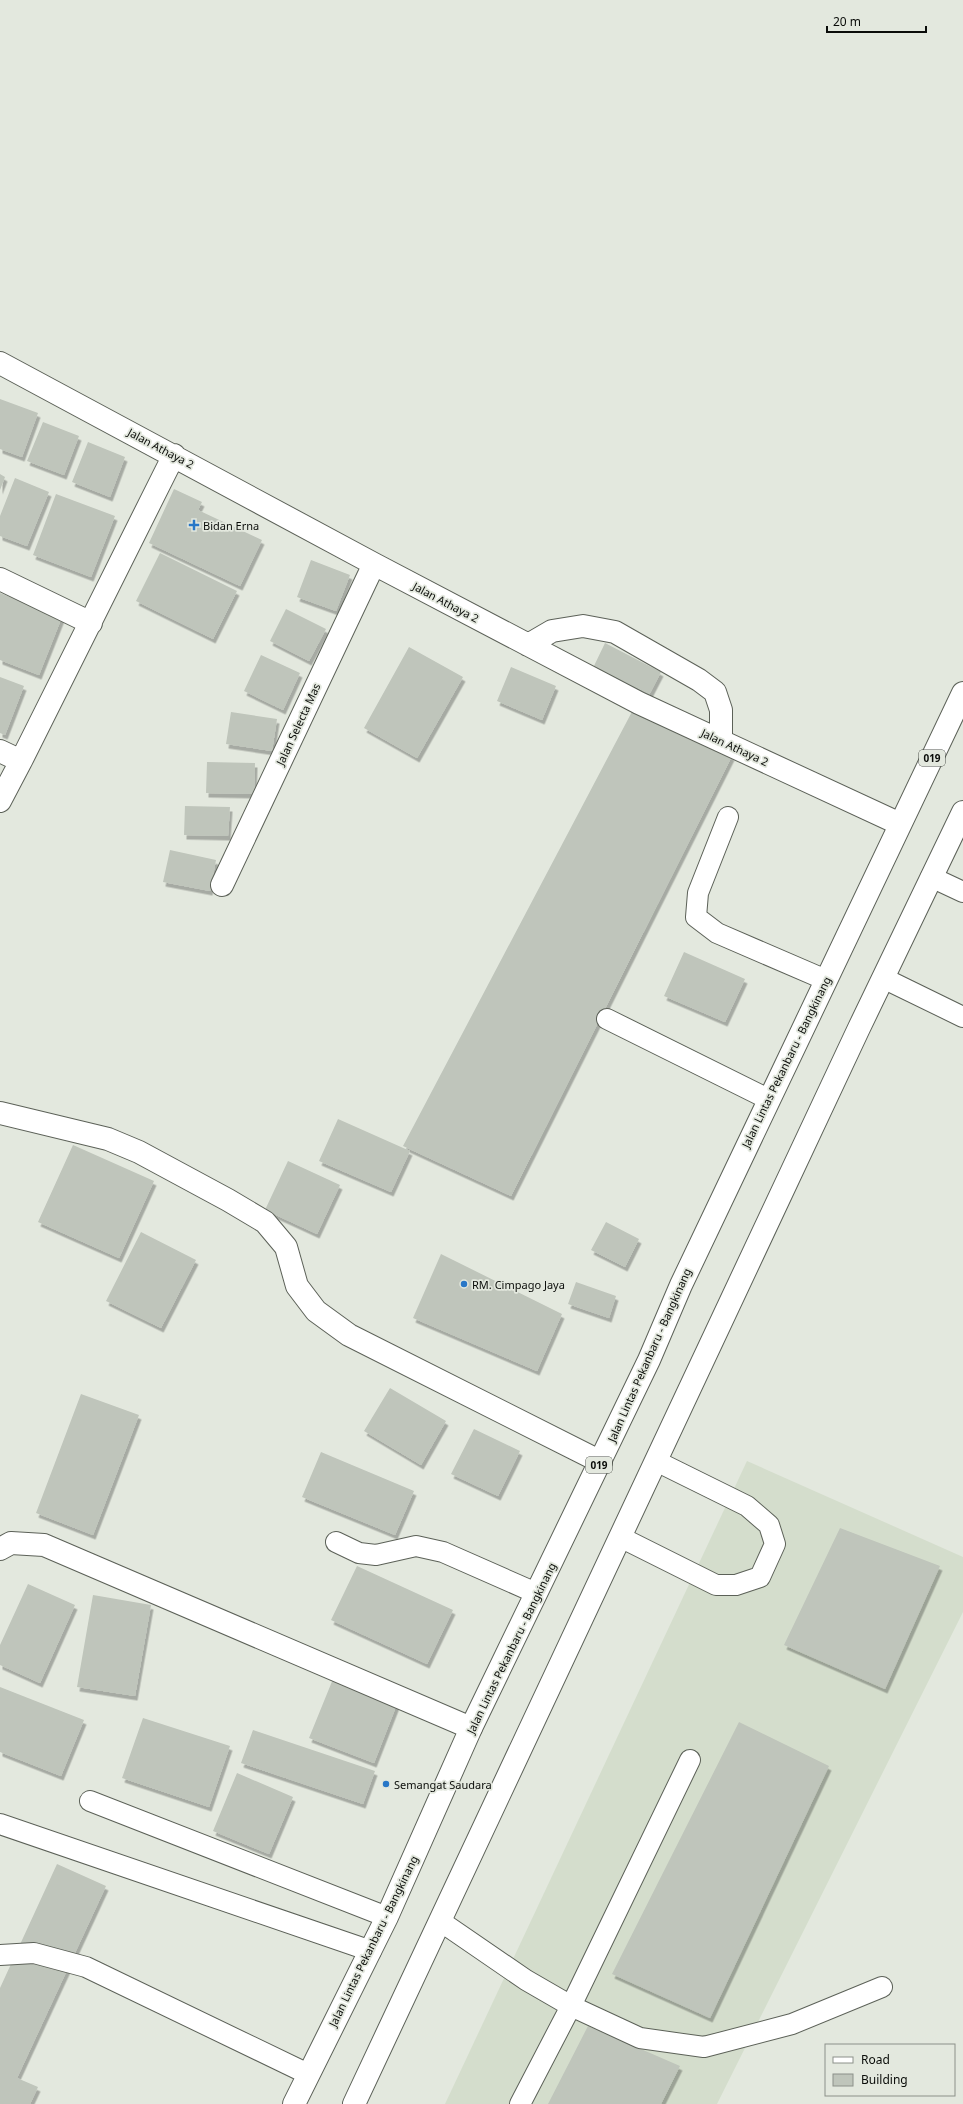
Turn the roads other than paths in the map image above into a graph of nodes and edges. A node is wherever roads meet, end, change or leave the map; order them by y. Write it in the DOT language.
graph roads {
  1 [pos="0,363"];
  2 [pos="174,455"];
  3 [pos="374,564"];
  4 [pos="0,578"];
  5 [pos="91,623"];
  6 [pos="528,645"];
  7 [pos="963,693"];
  8 [pos="721,740"];
  9 [pos="0,751"];
  10 [pos="21,761"];
  11 [pos="0,801"];
  12 [pos="963,812"];
  13 [pos="728,817"];
  14 [pos="900,824"];
  15 [pos="931,877"];
  16 [pos="222,885"];
  17 [pos="963,892"];
  18 [pos="883,978"];
  19 [pos="826,980"];
  20 [pos="963,1017"];
  21 [pos="607,1019"];
  22 [pos="768,1099"];
  23 [pos="0,1113"];
  24 [pos="656,1461"];
  25 [pos="601,1462"];
  26 [pos="620,1537"];
  27 [pos="336,1542"];
  28 [pos="0,1549"];
  29 [pos="536,1593"];
  30 [pos="472,1728"];
  31 [pos="690,1760"];
  32 [pos="90,1801"];
  33 [pos="0,1824"];
  34 [pos="387,1917"];
  35 [pos="440,1921"];
  36 [pos="370,1951"];
  37 [pos="0,1956"];
  38 [pos="882,1987"];
  39 [pos="570,2006"];
  40 [pos="308,2074"];
  41 [pos="294,2104"];
  42 [pos="354,2104"];
  43 [pos="520,2104"];
  1 -- 2 [label="main road, Jalan Athaya 2"];
  2 -- 3 [label="main road, Jalan Athaya 2"];
  2 -- 5 [label="main road"];
  3 -- 6 [label="main road, Jalan Athaya 2"];
  3 -- 16 [label="main road, Jalan Selecta Mas"];
  4 -- 5 [label="main road"];
  5 -- 10 [label="main road"];
  6 -- 8 [label="main road, Jalan Athaya 2"];
  6 -- 8 [label="main road"];
  7 -- 14 [label="main road, Jalan Lintas Pekanbaru - Bangkinang / 019"];
  8 -- 14 [label="main road, Jalan Athaya 2"];
  9 -- 10 [label="main road"];
  10 -- 11 [label="main road"];
  12 -- 15 [label="main road"];
  13 -- 19 [label="lane"];
  14 -- 19 [label="main road, Jalan Lintas Pekanbaru - Bangkinang / 019"];
  15 -- 17 [label="lane"];
  15 -- 18 [label="main road"];
  18 -- 20 [label="lane"];
  18 -- 24 [label="main road"];
  19 -- 22 [label="main road, Jalan Lintas Pekanbaru - Bangkinang / 019"];
  21 -- 22 [label="lane"];
  22 -- 25 [label="main road, Jalan Lintas Pekanbaru - Bangkinang / 019"];
  23 -- 25 [label="main road"];
  24 -- 26 [label="main road"];
  24 -- 26 [label="lane"];
  25 -- 29 [label="main road, Jalan Lintas Pekanbaru - Bangkinang / 019"];
  26 -- 35 [label="main road"];
  27 -- 29 [label="lane"];
  28 -- 30 [label="main road"];
  29 -- 30 [label="main road, Jalan Lintas Pekanbaru - Bangkinang / 019"];
  30 -- 34 [label="main road, Jalan Lintas Pekanbaru - Bangkinang / 019"];
  31 -- 39 [label="lane"];
  32 -- 34 [label="lane"];
  33 -- 36 [label="lane"];
  34 -- 36 [label="main road, Jalan Lintas Pekanbaru - Bangkinang / 019"];
  35 -- 39 [label="lane"];
  35 -- 42 [label="main road"];
  36 -- 40 [label="main road, Jalan Lintas Pekanbaru - Bangkinang / 019"];
  37 -- 40 [label="lane"];
  38 -- 39 [label="lane"];
  39 -- 43 [label="lane"];
  40 -- 41 [label="main road, Jalan Lintas Pekanbaru - Bangkinang / 019"];
}
